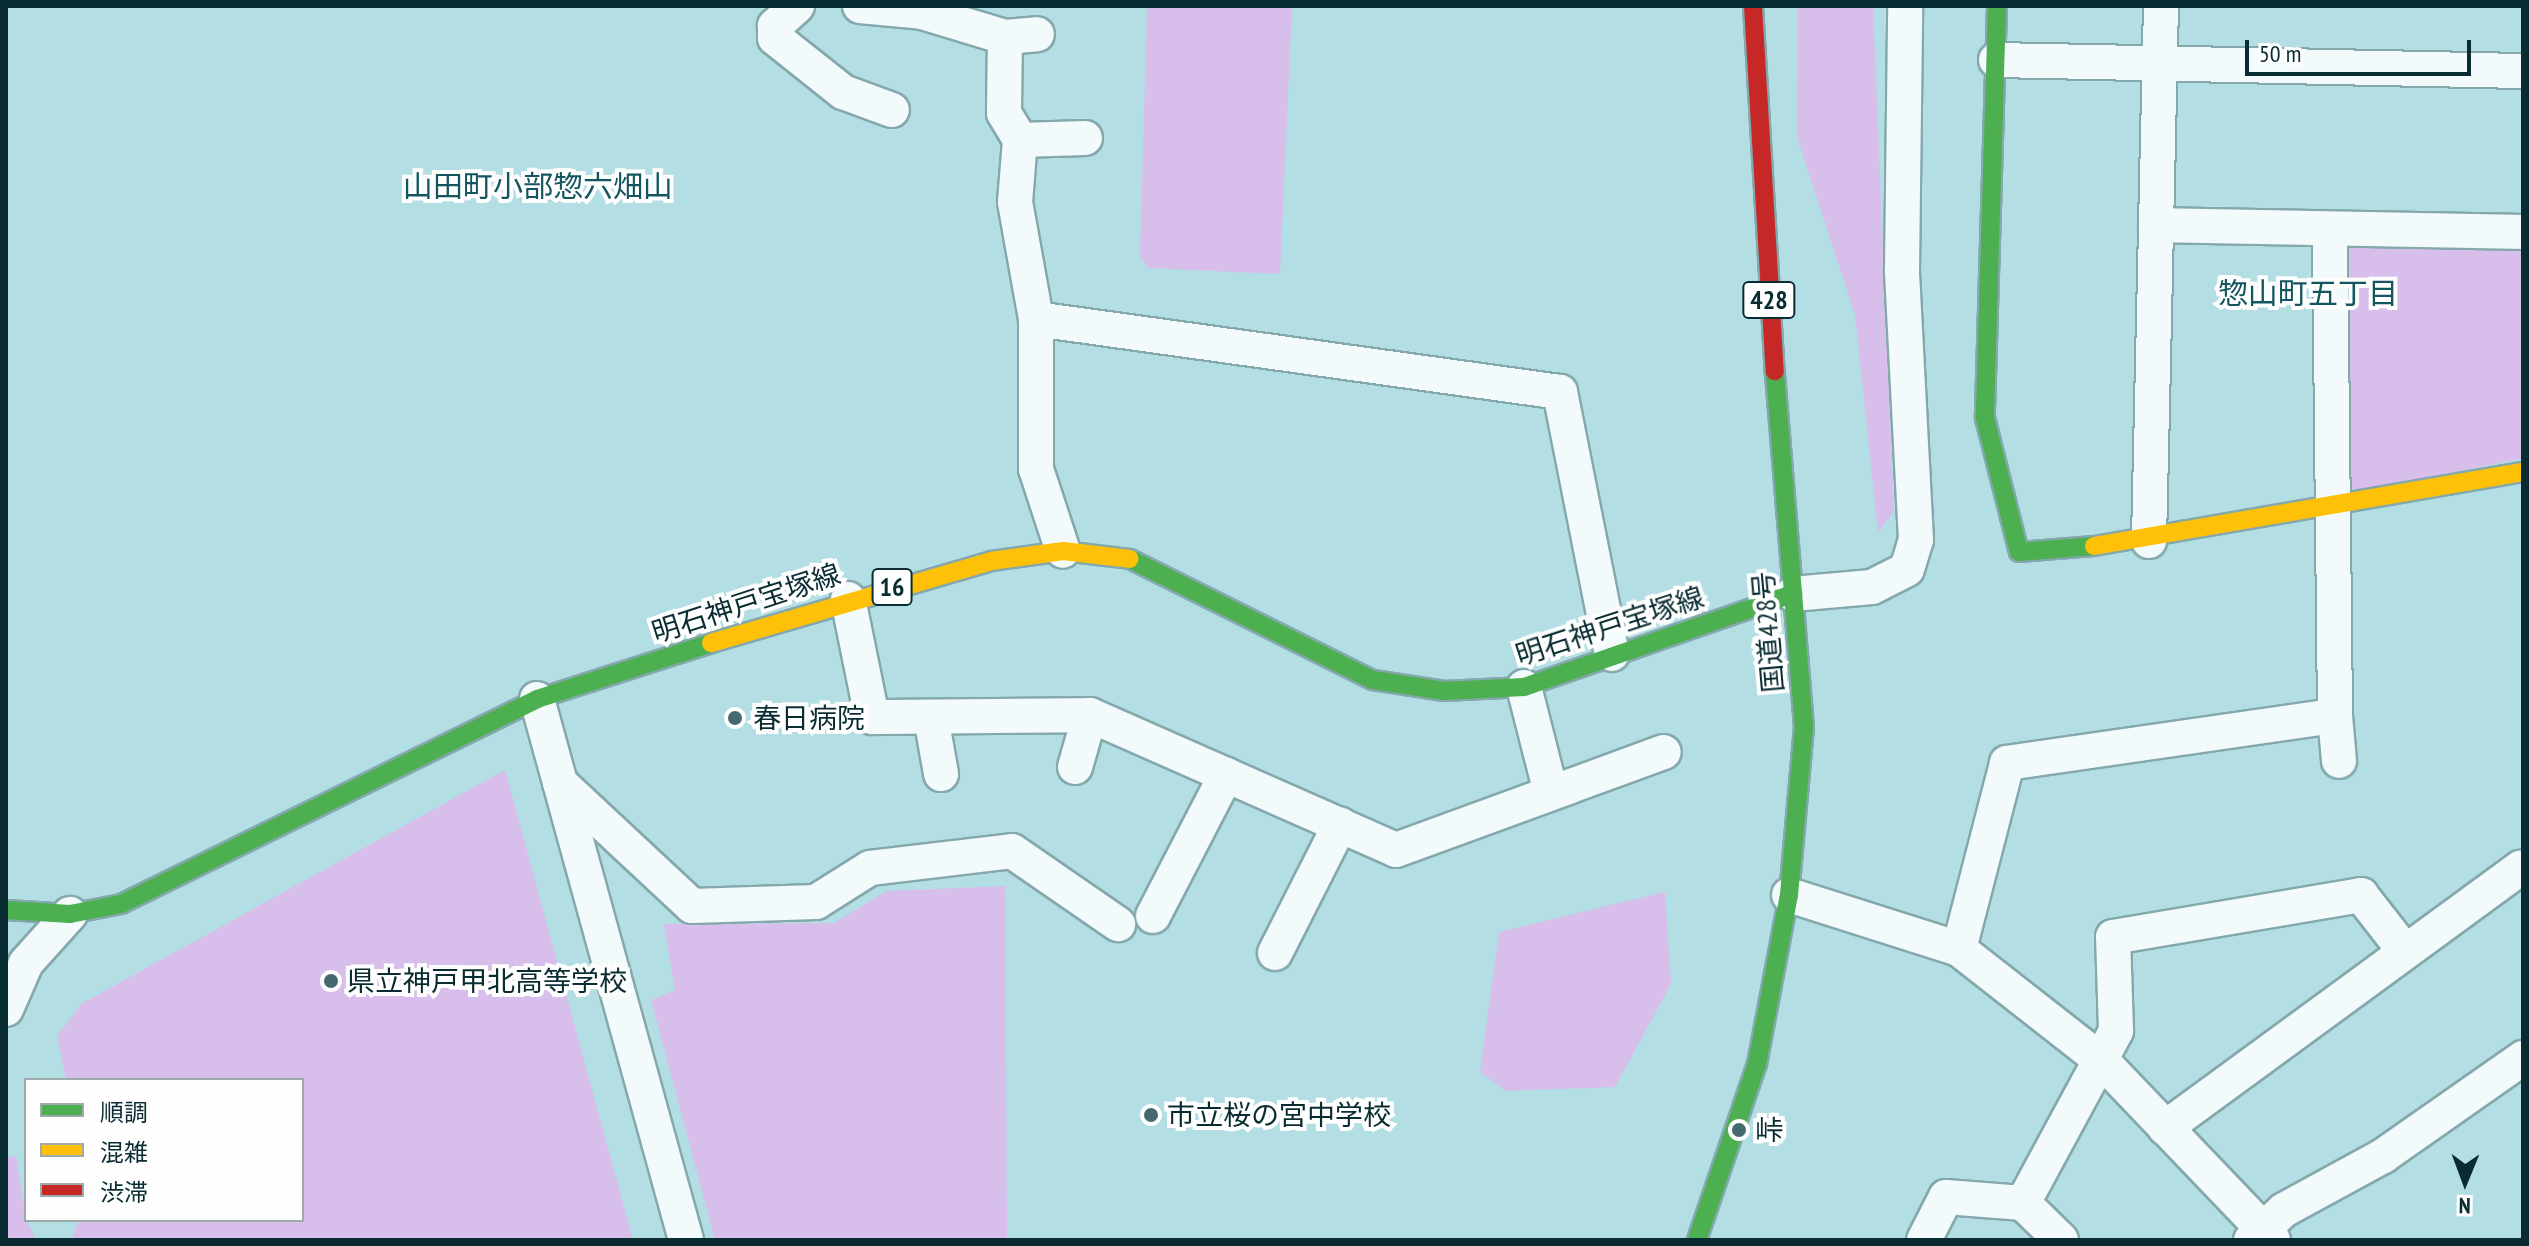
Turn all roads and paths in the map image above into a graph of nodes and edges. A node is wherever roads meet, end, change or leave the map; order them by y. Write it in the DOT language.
graph roads {
  1 [pos="797,6"];
  2 [pos="860,6"];
  3 [pos="1753,6"];
  4 [pos="1905,6"];
  5 [pos="1997,6"];
  6 [pos="2161,6"];
  7 [pos="922,9"];
  8 [pos="1996,60"];
  9 [pos="2160,63"];
  10 [pos="2523,71"];
  11 [pos="892,110"];
  12 [pos="1085,138"];
  13 [pos="1020,140"];
  14 [pos="2156,225"];
  15 [pos="2330,229"];
  16 [pos="2523,232"];
  17 [pos="1036,319"];
  18 [pos="2523,472"];
  19 [pos="2330,508"];
  20 [pos="2149,541"];
  21 [pos="1063,551"];
  22 [pos="1793,594"];
  23 [pos="848,599"];
  24 [pos="1612,654"];
  25 [pos="1524,687"];
  26 [pos="537,699"];
  27 [pos="1090,715"];
  28 [pos="2335,716"];
  29 [pos="931,717"];
  30 [pos="1664,752"];
  31 [pos="2339,761"];
  32 [pos="1075,767"];
  33 [pos="941,774"];
  34 [pos="1226,775"];
  35 [pos="560,783"];
  36 [pos="1551,793"];
  37 [pos="1340,825"];
  38 [pos="2521,867"];
  39 [pos="1789,895"];
  40 [pos="6,910"];
  41 [pos="70,914"];
  42 [pos="1153,916"];
  43 [pos="1118,924"];
  44 [pos="1959,949"];
  45 [pos="2404,950"];
  46 [pos="1275,953"];
  47 [pos="6,1009"];
  48 [pos="2523,1058"];
  49 [pos="2103,1062"];
  50 [pos="2165,1128"];
  51 [pos="2023,1203"];
  52 [pos="2262,1237"];
  53 [pos="686,1240"];
  54 [pos="1697,1240"];
  55 [pos="1924,1240"];
  56 [pos="2061,1240"];
  1 -- 11 [label="street"];
  2 -- 7 [label="street"];
  3 -- 22 [label="main road, 国道428号 / 428"];
  4 -- 22 [label="street"];
  5 -- 8 [label="main road"];
  6 -- 9 [label="street"];
  7 -- 13 [label="street"];
  8 -- 9 [label="street"];
  8 -- 20 [label="main road"];
  9 -- 10 [label="street"];
  9 -- 14 [label="street"];
  12 -- 13 [label="street"];
  13 -- 17 [label="street"];
  14 -- 15 [label="street"];
  14 -- 20 [label="street"];
  15 -- 16 [label="street"];
  15 -- 19 [label="street"];
  17 -- 21 [label="street"];
  17 -- 24 [label="street"];
  18 -- 19 [label="main road"];
  19 -- 20 [label="main road"];
  19 -- 28 [label="street"];
  21 -- 23 [label="main road, 明石神戸宝塚線 / 16"];
  21 -- 25 [label="main road, 明石神戸宝塚線 / 16"];
  22 -- 24 [label="main road, 明石神戸宝塚線 / 16"];
  22 -- 39 [label="main road, 国道428号 / 428"];
  23 -- 26 [label="main road, 明石神戸宝塚線 / 16"];
  23 -- 29 [label="street"];
  24 -- 25 [label="main road, 明石神戸宝塚線 / 16"];
  25 -- 36 [label="street"];
  26 -- 35 [label="street"];
  26 -- 41 [label="main road, 明石神戸宝塚線 / 16"];
  27 -- 29 [label="street"];
  27 -- 32 [label="street"];
  27 -- 34 [label="street"];
  28 -- 31 [label="street"];
  28 -- 44 [label="street"];
  29 -- 33 [label="street"];
  30 -- 36 [label="street"];
  34 -- 37 [label="street"];
  34 -- 42 [label="street"];
  35 -- 43 [label="street"];
  35 -- 53 [label="street"];
  36 -- 37 [label="street"];
  37 -- 46 [label="street"];
  38 -- 45 [label="street"];
  39 -- 44 [label="street"];
  39 -- 54 [label="main road, 国道428号 / 428"];
  40 -- 41 [label="main road, 明石神戸宝塚線 / 16"];
  41 -- 47 [label="street"];
  44 -- 49 [label="street"];
  45 -- 49 [label="street"];
  45 -- 50 [label="street"];
  48 -- 52 [label="street"];
  49 -- 50 [label="street"];
  49 -- 51 [label="street"];
  50 -- 52 [label="street"];
  51 -- 55 [label="street"];
  51 -- 56 [label="street"];
}
